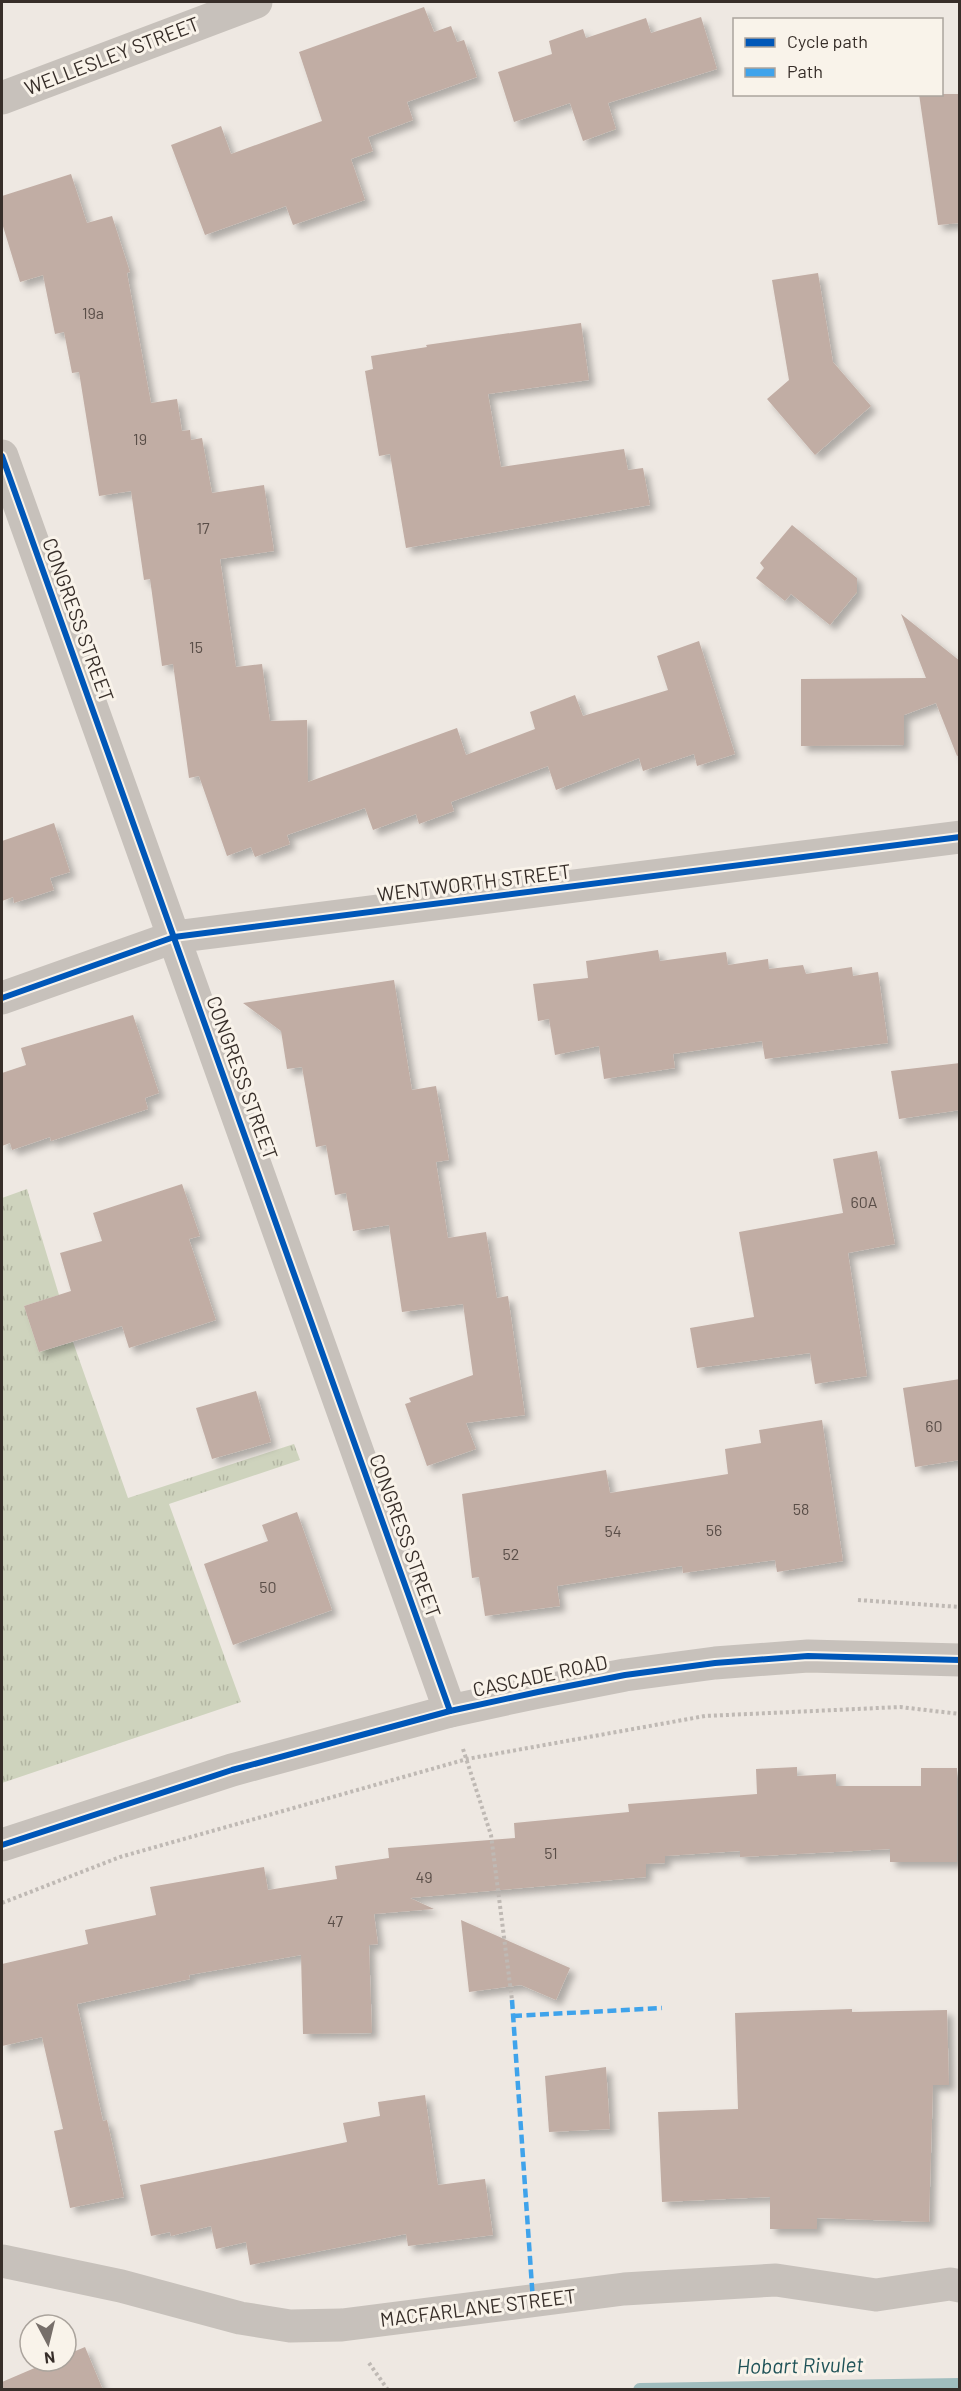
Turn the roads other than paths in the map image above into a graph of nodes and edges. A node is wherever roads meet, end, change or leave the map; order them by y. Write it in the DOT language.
graph roads {
  1 [pos="256,2"];
  2 [pos="2,98"];
  3 [pos="2,456"];
  4 [pos="960,837"];
  5 [pos="174,938"];
  6 [pos="2,998"];
  7 [pos="960,1660"];
  8 [pos="450,1711"];
  9 [pos="2,1845"];
  10 [pos="2,2261"];
  11 [pos="960,2286"];
  1 -- 2 [label="street, WELLESLEY STREET"];
  3 -- 5 [label="street, CONGRESS STREET"];
  4 -- 5 [label="street, WENTWORTH STREET"];
  5 -- 6 [label="street, WENTWORTH STREET"];
  5 -- 8 [label="street, CONGRESS STREET"];
  7 -- 8 [label="street, CASCADE ROAD"];
  8 -- 9 [label="street, CASCADE ROAD"];
  10 -- 11 [label="street, MACFARLANE STREET"];
}
